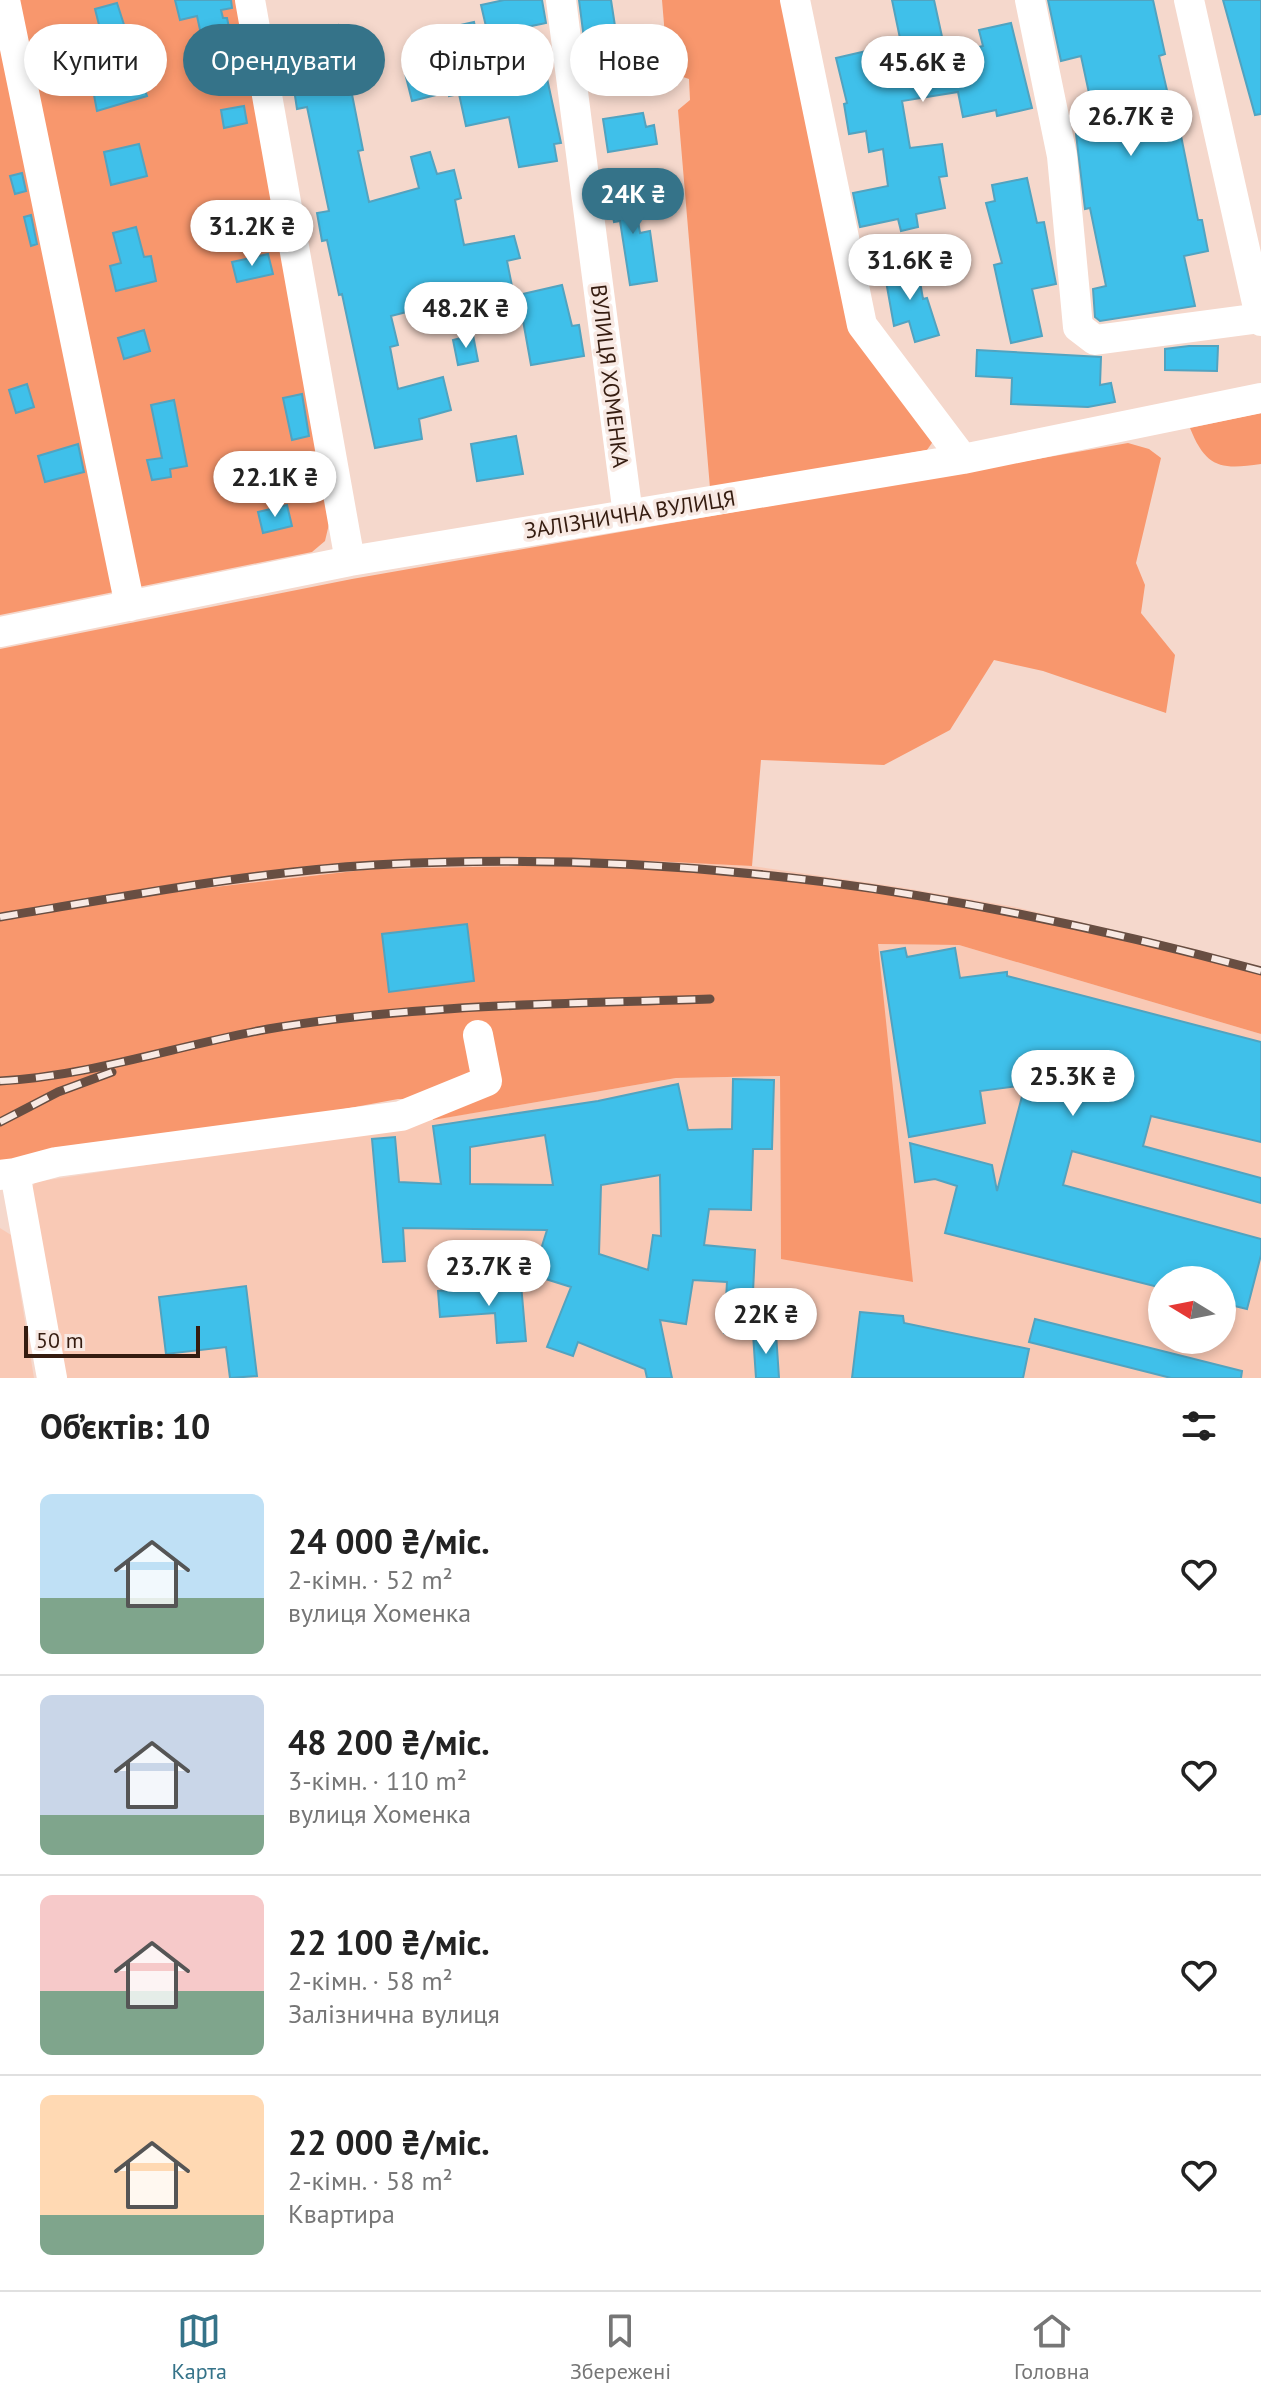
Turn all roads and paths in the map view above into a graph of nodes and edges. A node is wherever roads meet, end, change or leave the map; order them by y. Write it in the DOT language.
graph roads {
  1 [pos="5,0"];
  2 [pos="250,0"];
  3 [pos="561,0"];
  4 [pos="795,0"];
  5 [pos="1030,0"];
  6 [pos="1189,0"];
  7 [pos="1261,319"];
  8 [pos="1261,398"];
  9 [pos="963,459"];
  10 [pos="628,515"];
  11 [pos="350,561"];
  12 [pos="130,606"];
  13 [pos="0,632"];
  14 [pos="478,1035"];
  15 [pos="7,1174"];
  16 [pos="52,1378"];
  1 -- 12 [label="street"];
  2 -- 11 [label="street"];
  3 -- 10 [label="street, ВУЛИЦЯ ХОМЕНКА"];
  4 -- 9 [label="street"];
  5 -- 7 [label="street"];
  6 -- 7 [label="street"];
  8 -- 9 [label="street, ЗАЛІЗНИЧНА ВУЛИЦЯ"];
  9 -- 10 [label="street, ЗАЛІЗНИЧНА ВУЛИЦЯ"];
  10 -- 11 [label="street, ЗАЛІЗНИЧНА ВУЛИЦЯ"];
  11 -- 12 [label="street, ЗАЛІЗНИЧНА ВУЛИЦЯ"];
  12 -- 13 [label="street, ЗАЛІЗНИЧНА ВУЛИЦЯ"];
  14 -- 15 [label="street"];
  15 -- 16 [label="street"];
}
